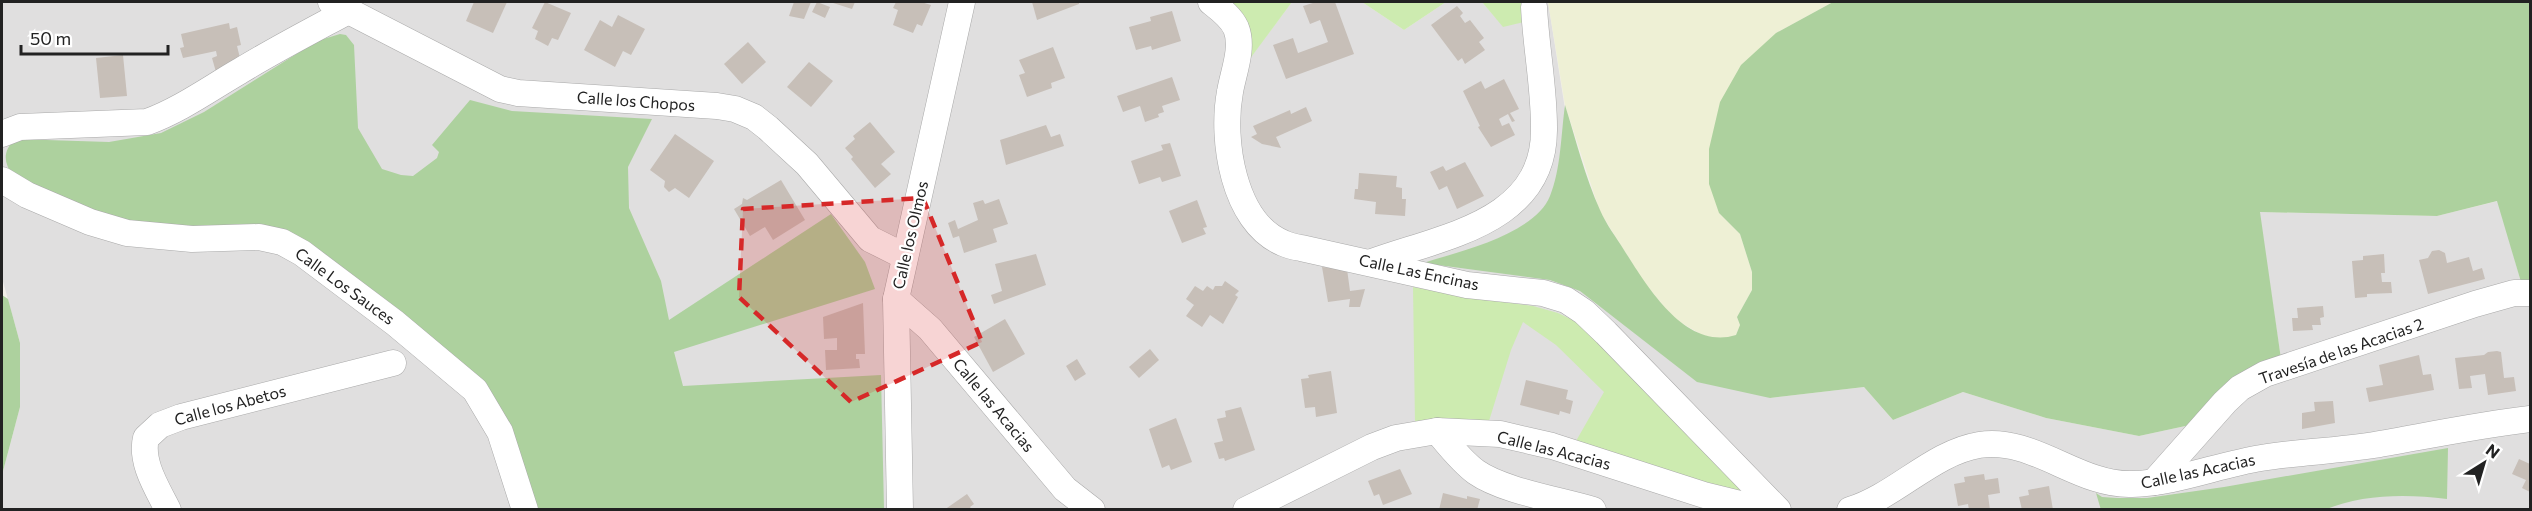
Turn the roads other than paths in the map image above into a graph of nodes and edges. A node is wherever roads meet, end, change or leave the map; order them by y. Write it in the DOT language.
graph roads {
  1 [pos="962,2"];
  2 [pos="1211,2"];
  3 [pos="340,6"];
  4 [pos="1534,7"];
  5 [pos="2,134"];
  6 [pos="2,180"];
  7 [pos="904,256"];
  8 [pos="1372,262"];
  9 [pos="2530,293"];
  10 [pos="896,299"];
  11 [pos="393,363"];
  12 [pos="2530,419"];
  13 [pos="1437,431"];
  14 [pos="2154,482"];
  15 [pos="168,510"];
  16 [pos="525,510"];
  17 [pos="900,510"];
  18 [pos="1092,510"];
  19 [pos="1246,510"];
  20 [pos="1593,510"];
  21 [pos="1765,510"];
  22 [pos="1778,510"];
  23 [pos="1850,510"];
  1 -- 7 [label="street, Calle los Olmos"];
  2 -- 8 [label="street, Calle Las Encinas"];
  3 -- 5 [label="street"];
  3 -- 7 [label="street, Calle los Chopos"];
  4 -- 8 [label="street"];
  6 -- 16 [label="street, Calle Los Sauces"];
  7 -- 10 [label="street, Calle los Olmos"];
  8 -- 22 [label="street, Calle Las Encinas"];
  9 -- 14 [label="street, Travesía de las Acacias 2"];
  10 -- 17 [label="street, Calle los Olmos"];
  10 -- 18 [label="street, Calle las Acacias"];
  11 -- 15 [label="street, Calle los Abetos"];
  12 -- 14 [label="street, Calle las Acacias"];
  13 -- 19 [label="street, Calle las Acacias"];
  13 -- 20 [label="street"];
  13 -- 21 [label="street, Calle las Acacias"];
  14 -- 23 [label="street, Calle las Acacias"];
}
